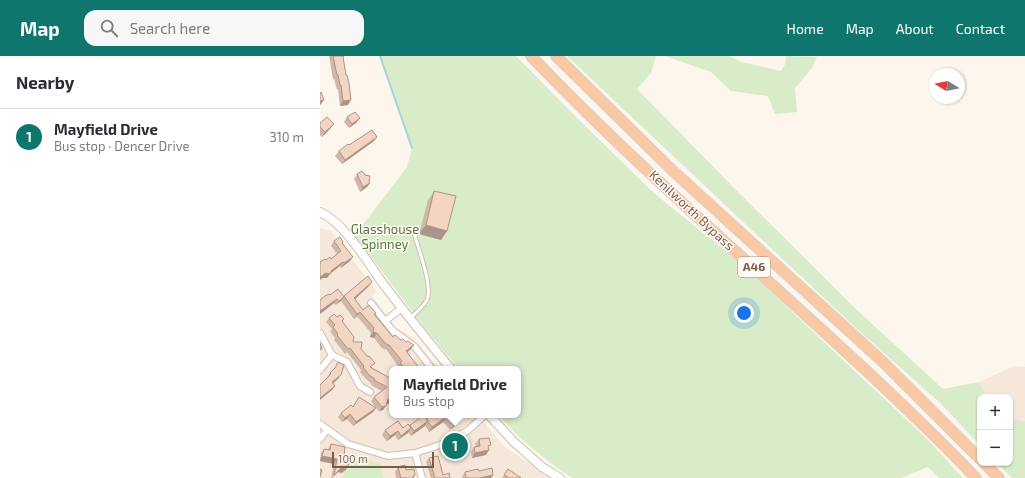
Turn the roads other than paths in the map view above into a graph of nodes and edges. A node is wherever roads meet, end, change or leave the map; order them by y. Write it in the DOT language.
graph roads {
  1 [pos="531,56"];
  2 [pos="556,56"];
  3 [pos="320,212"];
  4 [pos="414,233"];
  5 [pos="371,303"];
  6 [pos="402,308"];
  7 [pos="410,318"];
  8 [pos="386,321"];
  9 [pos="320,333"];
  10 [pos="332,355"];
  11 [pos="430,366"];
  12 [pos="449,366"];
  13 [pos="320,370"];
  14 [pos="370,392"];
  15 [pos="482,418"];
  16 [pos="492,418"];
  17 [pos="320,424"];
  18 [pos="328,430"];
  19 [pos="320,439"];
  20 [pos="415,453"];
  21 [pos="977,456"];
  22 [pos="987,466"];
  23 [pos="422,478"];
  24 [pos="560,478"];
  25 [pos="976,478"];
  26 [pos="999,478"];
  1 -- 25 [label="highway, Kenilworth Bypass / A46"];
  2 -- 21 [label="highway, Kenilworth Bypass / A46"];
  3 -- 6 [label="street"];
  4 -- 7 [label="lane"];
  5 -- 8 [label="street"];
  6 -- 7 [label="street"];
  6 -- 8 [label="street"];
  7 -- 12 [label="street"];
  8 -- 11 [label="street"];
  9 -- 10 [label="street"];
  10 -- 13 [label="street"];
  10 -- 14 [label="street"];
  15 -- 20 [label="street"];
  16 -- 24 [label="street"];
  17 -- 18 [label="street"];
  18 -- 19 [label="street"];
  18 -- 20 [label="street"];
  20 -- 23 [label="street"];
  22 -- 26 [label="highway"];
}
